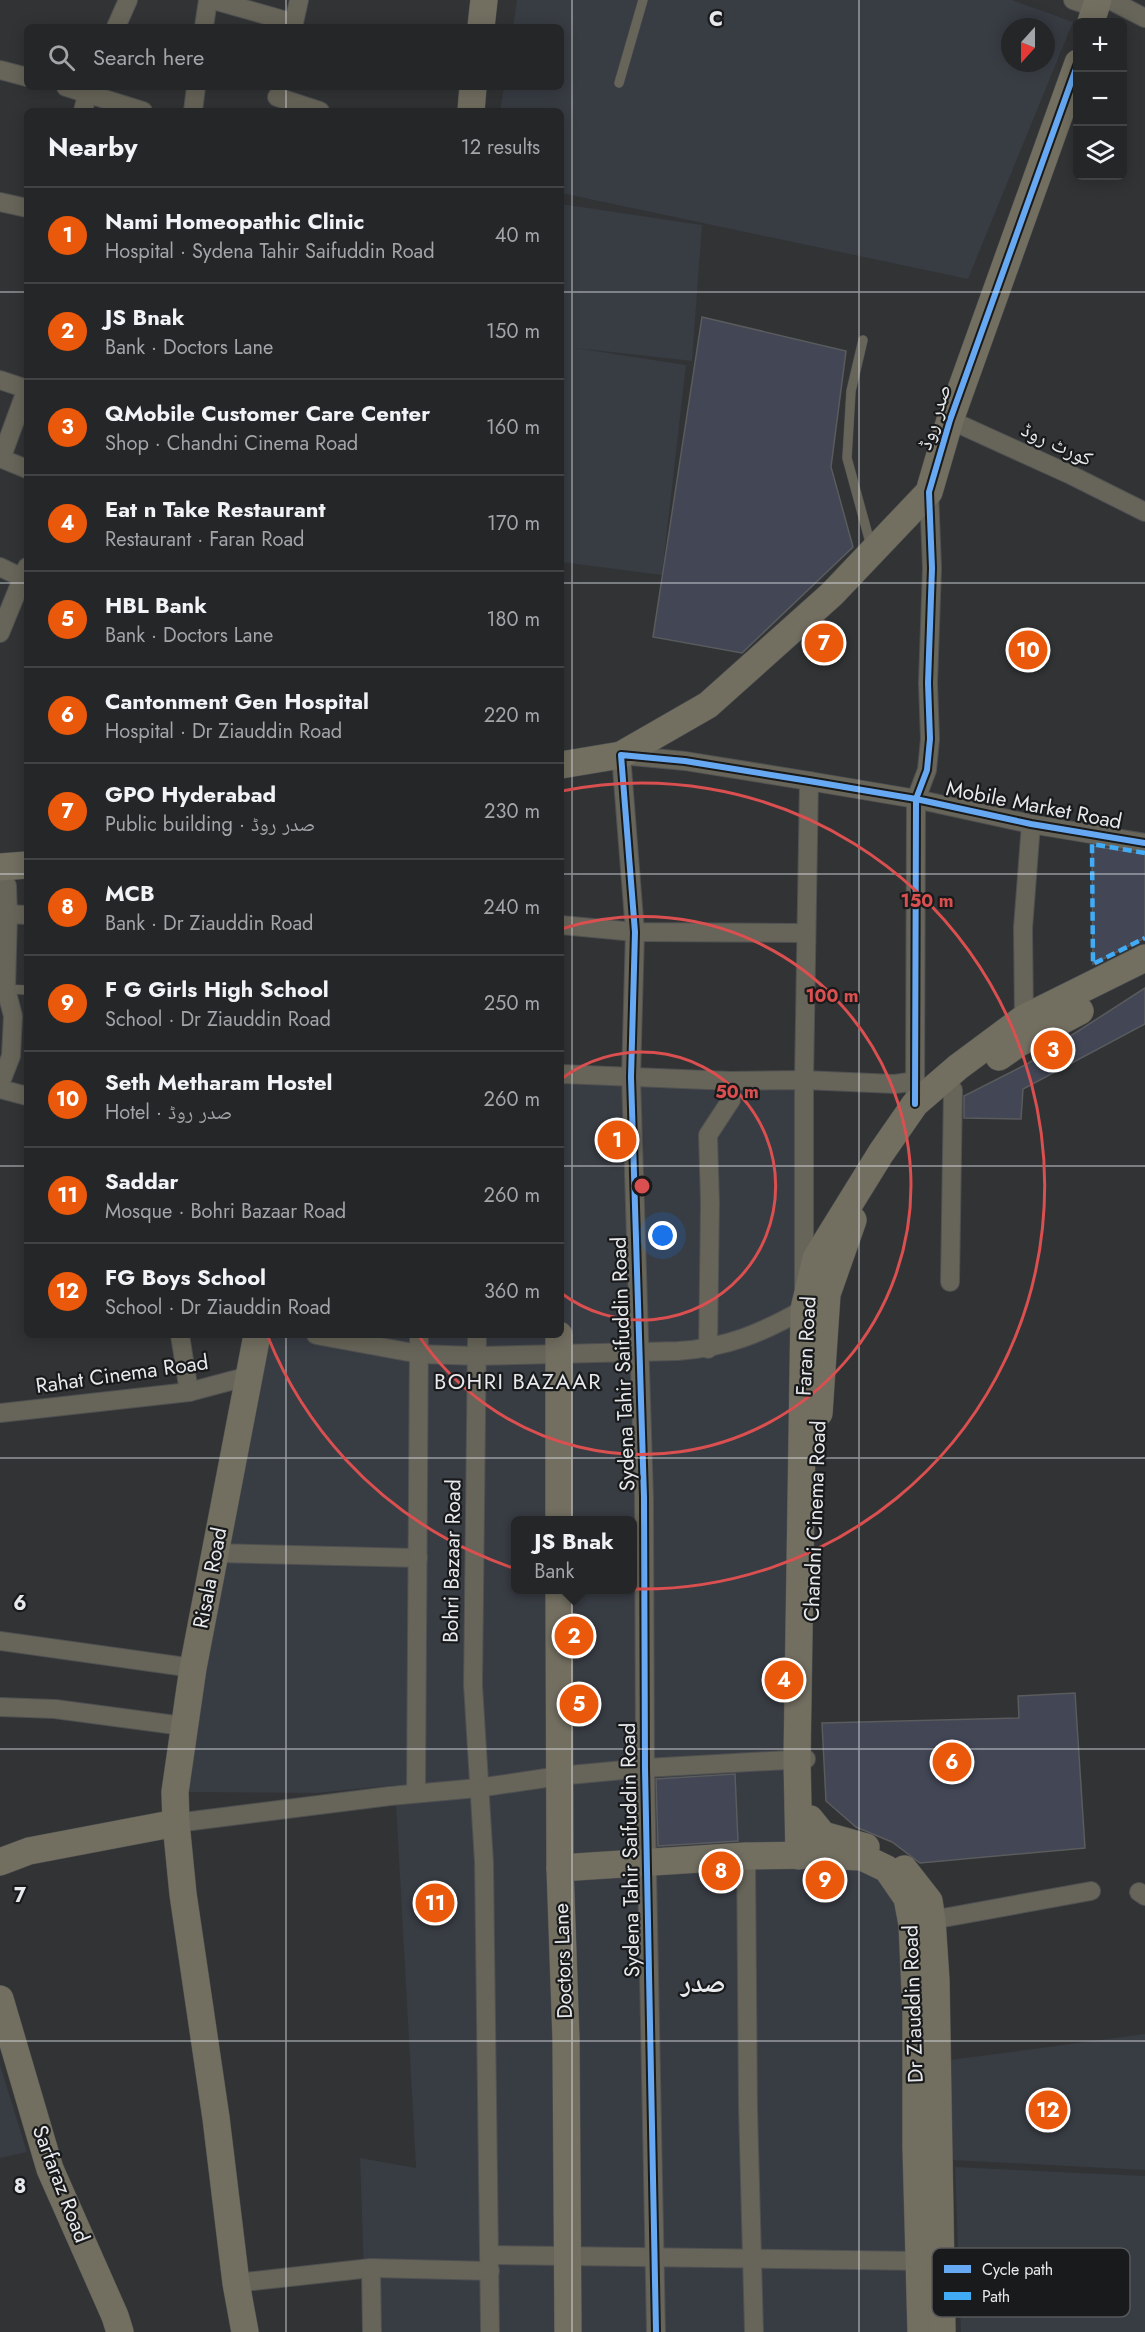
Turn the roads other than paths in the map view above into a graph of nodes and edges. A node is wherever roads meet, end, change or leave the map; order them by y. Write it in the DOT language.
graph roads {
  1 [pos="128,0"];
  2 [pos="208,0"];
  3 [pos="213,0"];
  4 [pos="299,0"];
  5 [pos="484,0"];
  6 [pos="643,0"];
  7 [pos="1094,6"];
  8 [pos="1145,18"];
  9 [pos="117,24"];
  10 [pos="204,24"];
  11 [pos="290,24"];
  12 [pos="293,24"];
  13 [pos="481,24"];
  14 [pos="0,70"];
  15 [pos="1074,72"];
  16 [pos="24,76"];
  17 [pos="619,83"];
  18 [pos="88,90"];
  19 [pos="196,90"];
  20 [pos="473,90"];
  21 [pos="277,98"];
  22 [pos="84,108"];
  23 [pos="134,108"];
  24 [pos="193,108"];
  25 [pos="310,108"];
  26 [pos="471,108"];
  27 [pos="0,202"];
  28 [pos="24,207"];
  29 [pos="863,340"];
  30 [pos="0,380"];
  31 [pos="24,388"];
  32 [pos="24,397"];
  33 [pos="950,420"];
  34 [pos="1,459"];
  35 [pos="24,468"];
  36 [pos="929,492"];
  37 [pos="1145,512"];
  38 [pos="873,553"];
  39 [pos="0,567"];
  40 [pos="24,575"];
  41 [pos="24,577"];
  42 [pos="0,633"];
  43 [pos="621,755"];
  44 [pos="564,764"];
  45 [pos="809,781"];
  46 [pos="916,799"];
  47 [pos="1030,824"];
  48 [pos="1145,843"];
  49 [pos="24,865"];
  50 [pos="0,867"];
  51 [pos="0,872"];
  52 [pos="8,914"];
  53 [pos="24,915"];
  54 [pos="564,925"];
  55 [pos="635,932"];
  56 [pos="806,933"];
  57 [pos="4,934"];
  58 [pos="1145,958"];
  59 [pos="1145,977"];
  60 [pos="6,989"];
  61 [pos="24,990"];
  62 [pos="1024,1018"];
  63 [pos="564,1074"];
  64 [pos="630,1077"];
  65 [pos="804,1080"];
  66 [pos="731,1081"];
  67 [pos="0,1086"];
  68 [pos="953,1090"];
  69 [pos="915,1093"];
  70 [pos="24,1095"];
  71 [pos="950,1282"];
  72 [pos="804,1309"];
  73 [pos="180,1338"];
  74 [pos="257,1338"];
  75 [pos="332,1338"];
  76 [pos="419,1338"];
  77 [pos="477,1338"];
  78 [pos="559,1344"];
  79 [pos="708,1349"];
  80 [pos="639,1352"];
  81 [pos="419,1354"];
  82 [pos="477,1356"];
  83 [pos="249,1376"];
  84 [pos="189,1392"];
  85 [pos="0,1413"];
  86 [pos="559,1516"];
  87 [pos="215,1553"];
  88 [pos="418,1558"];
  89 [pos="559,1594"];
  90 [pos="0,1641"];
  91 [pos="193,1668"];
  92 [pos="0,1707"];
  93 [pos="183,1726"];
  94 [pos="803,1760"];
  95 [pos="645,1768"];
  96 [pos="559,1776"];
  97 [pos="478,1788"];
  98 [pos="416,1793"];
  99 [pos="810,1819"];
  100 [pos="176,1823"];
  101 [pos="805,1855"];
  102 [pos="746,1856"];
  103 [pos="0,1862"];
  104 [pos="646,1864"];
  105 [pos="560,1868"];
  106 [pos="1091,1891"];
  107 [pos="932,1920"];
  108 [pos="0,1999"];
  109 [pos="941,2248"];
  110 [pos="567,2256"];
  111 [pos="655,2257"];
  112 [pos="753,2260"];
  113 [pos="920,2261"];
  114 [pos="490,2263"];
  115 [pos="371,2268"];
  116 [pos="236,2283"];
  117 [pos="942,2317"];
  118 [pos="120,2332"];
  119 [pos="245,2332"];
  120 [pos="372,2332"];
  121 [pos="490,2332"];
  122 [pos="568,2332"];
  123 [pos="656,2332"];
  124 [pos="754,2332"];
  125 [pos="921,2332"];
  126 [pos="942,2332"];
  1 -- 9 [label="street"];
  2 -- 10 [label="street"];
  3 -- 11 [label="street"];
  4 -- 12 [label="street"];
  5 -- 13 [label="street"];
  6 -- 17 [label="lane"];
  7 -- 8 [label="street"];
  14 -- 16 [label="street"];
  15 -- 33 [label="street, صدر روڈ"];
  18 -- 22 [label="street"];
  18 -- 23 [label="street"];
  19 -- 24 [label="street"];
  20 -- 26 [label="street"];
  21 -- 25 [label="street"];
  27 -- 28 [label="street"];
  29 -- 38 [label="lane"];
  30 -- 31 [label="street"];
  32 -- 34 [label="street"];
  33 -- 36 [label="street, صدر روڈ"];
  33 -- 37 [label="street, کورٹ روڈ"];
  34 -- 35 [label="street"];
  36 -- 38 [label="street"];
  36 -- 46 [label="street, صدر روڈ"];
  38 -- 43 [label="street"];
  39 -- 40 [label="street"];
  41 -- 42 [label="street"];
  43 -- 44 [label="street"];
  43 -- 45 [label="street, Mobile Market Road"];
  43 -- 55 [label="street, Sydena Tahir Saifuddin Road"];
  45 -- 46 [label="street, Mobile Market Road"];
  45 -- 56 [label="street"];
  46 -- 47 [label="street, Mobile Market Road"];
  46 -- 69 [label="street"];
  47 -- 48 [label="street, Mobile Market Road"];
  47 -- 62 [label="street"];
  49 -- 50 [label="street"];
  51 -- 52 [label="street"];
  52 -- 53 [label="street"];
  52 -- 57 [label="street"];
  54 -- 55 [label="street"];
  55 -- 56 [label="street"];
  55 -- 64 [label="street, Sydena Tahir Saifuddin Road"];
  56 -- 65 [label="street"];
  57 -- 60 [label="street"];
  58 -- 62 [label="street, Faran Road"];
  59 -- 68 [label="street, Chandni Cinema Road"];
  60 -- 61 [label="lane"];
  60 -- 67 [label="street"];
  62 -- 69 [label="street, Faran Road"];
  63 -- 64 [label="street"];
  64 -- 66 [label="street"];
  64 -- 80 [label="street, Sydena Tahir Saifuddin Road"];
  65 -- 66 [label="street"];
  65 -- 69 [label="street"];
  65 -- 72 [label="street"];
  66 -- 79 [label="street"];
  67 -- 70 [label="street"];
  68 -- 71 [label="street"];
  68 -- 94 [label="street, Chandni Cinema Road"];
  69 -- 72 [label="street, Faran Road"];
  72 -- 79 [label="street"];
  72 -- 94 [label="street, Faran Road"];
  73 -- 84 [label="street"];
  74 -- 83 [label="street, Risala Road"];
  75 -- 81 [label="street"];
  76 -- 81 [label="street"];
  77 -- 82 [label="street, Bohri Bazaar Road"];
  78 -- 80 [label="street"];
  78 -- 82 [label="street"];
  78 -- 86 [label="street"];
  79 -- 80 [label="street"];
  80 -- 95 [label="street, Sydena Tahir Saifuddin Road"];
  81 -- 82 [label="street"];
  81 -- 88 [label="street"];
  82 -- 97 [label="street, Bohri Bazaar Road"];
  83 -- 84 [label="street, Rahat Cinema Road"];
  83 -- 87 [label="street, Risala Road"];
  84 -- 85 [label="street, Rahat Cinema Road"];
  87 -- 88 [label="street"];
  87 -- 91 [label="street, Risala Road"];
  88 -- 98 [label="street"];
  89 -- 96 [label="street, Doctors Lane"];
  90 -- 91 [label="street"];
  91 -- 93 [label="street, Risala Road"];
  92 -- 93 [label="street"];
  93 -- 100 [label="street, Risala Road"];
  94 -- 95 [label="street"];
  94 -- 99 [label="street, Chandni Cinema Road"];
  94 -- 101 [label="street, Faran Road"];
  95 -- 96 [label="street"];
  95 -- 104 [label="street, Sydena Tahir Saifuddin Road"];
  96 -- 97 [label="street"];
  96 -- 105 [label="street, Doctors Lane"];
  97 -- 98 [label="street"];
  97 -- 114 [label="street, Bohri Bazaar Road"];
  98 -- 100 [label="street"];
  99 -- 101 [label="street, Chandni Cinema Road"];
  99 -- 107 [label="street, Dr Ziauddin Road"];
  100 -- 103 [label="street"];
  100 -- 116 [label="street, Risala Road"];
  101 -- 102 [label="street, Dr Ziauddin Road"];
  101 -- 113 [label="street, Dr Ziauddin Road"];
  102 -- 104 [label="street, Dr Ziauddin Road"];
  102 -- 112 [label="street"];
  104 -- 105 [label="street, Dr Ziauddin Road"];
  104 -- 111 [label="street, Sydena Tahir Saifuddin Road"];
  105 -- 110 [label="street, Doctors Lane"];
  106 -- 107 [label="street"];
  107 -- 109 [label="street, Dr Ziauddin Road"];
  108 -- 118 [label="street, Sarfaraz Road"];
  110 -- 111 [label="street"];
  110 -- 114 [label="street"];
  110 -- 122 [label="street, Doctors Lane"];
  111 -- 112 [label="street"];
  111 -- 123 [label="street, Sydena Tahir Saifuddin Road"];
  112 -- 113 [label="street"];
  112 -- 124 [label="street"];
  113 -- 125 [label="street, Dr Ziauddin Road"];
  114 -- 115 [label="street"];
  114 -- 121 [label="street, Bohri Bazaar Road"];
  115 -- 116 [label="street"];
  115 -- 120 [label="street"];
  116 -- 119 [label="street, Risala Road"];
  117 -- 126 [label="street, Dr Ziauddin Road"];
}
